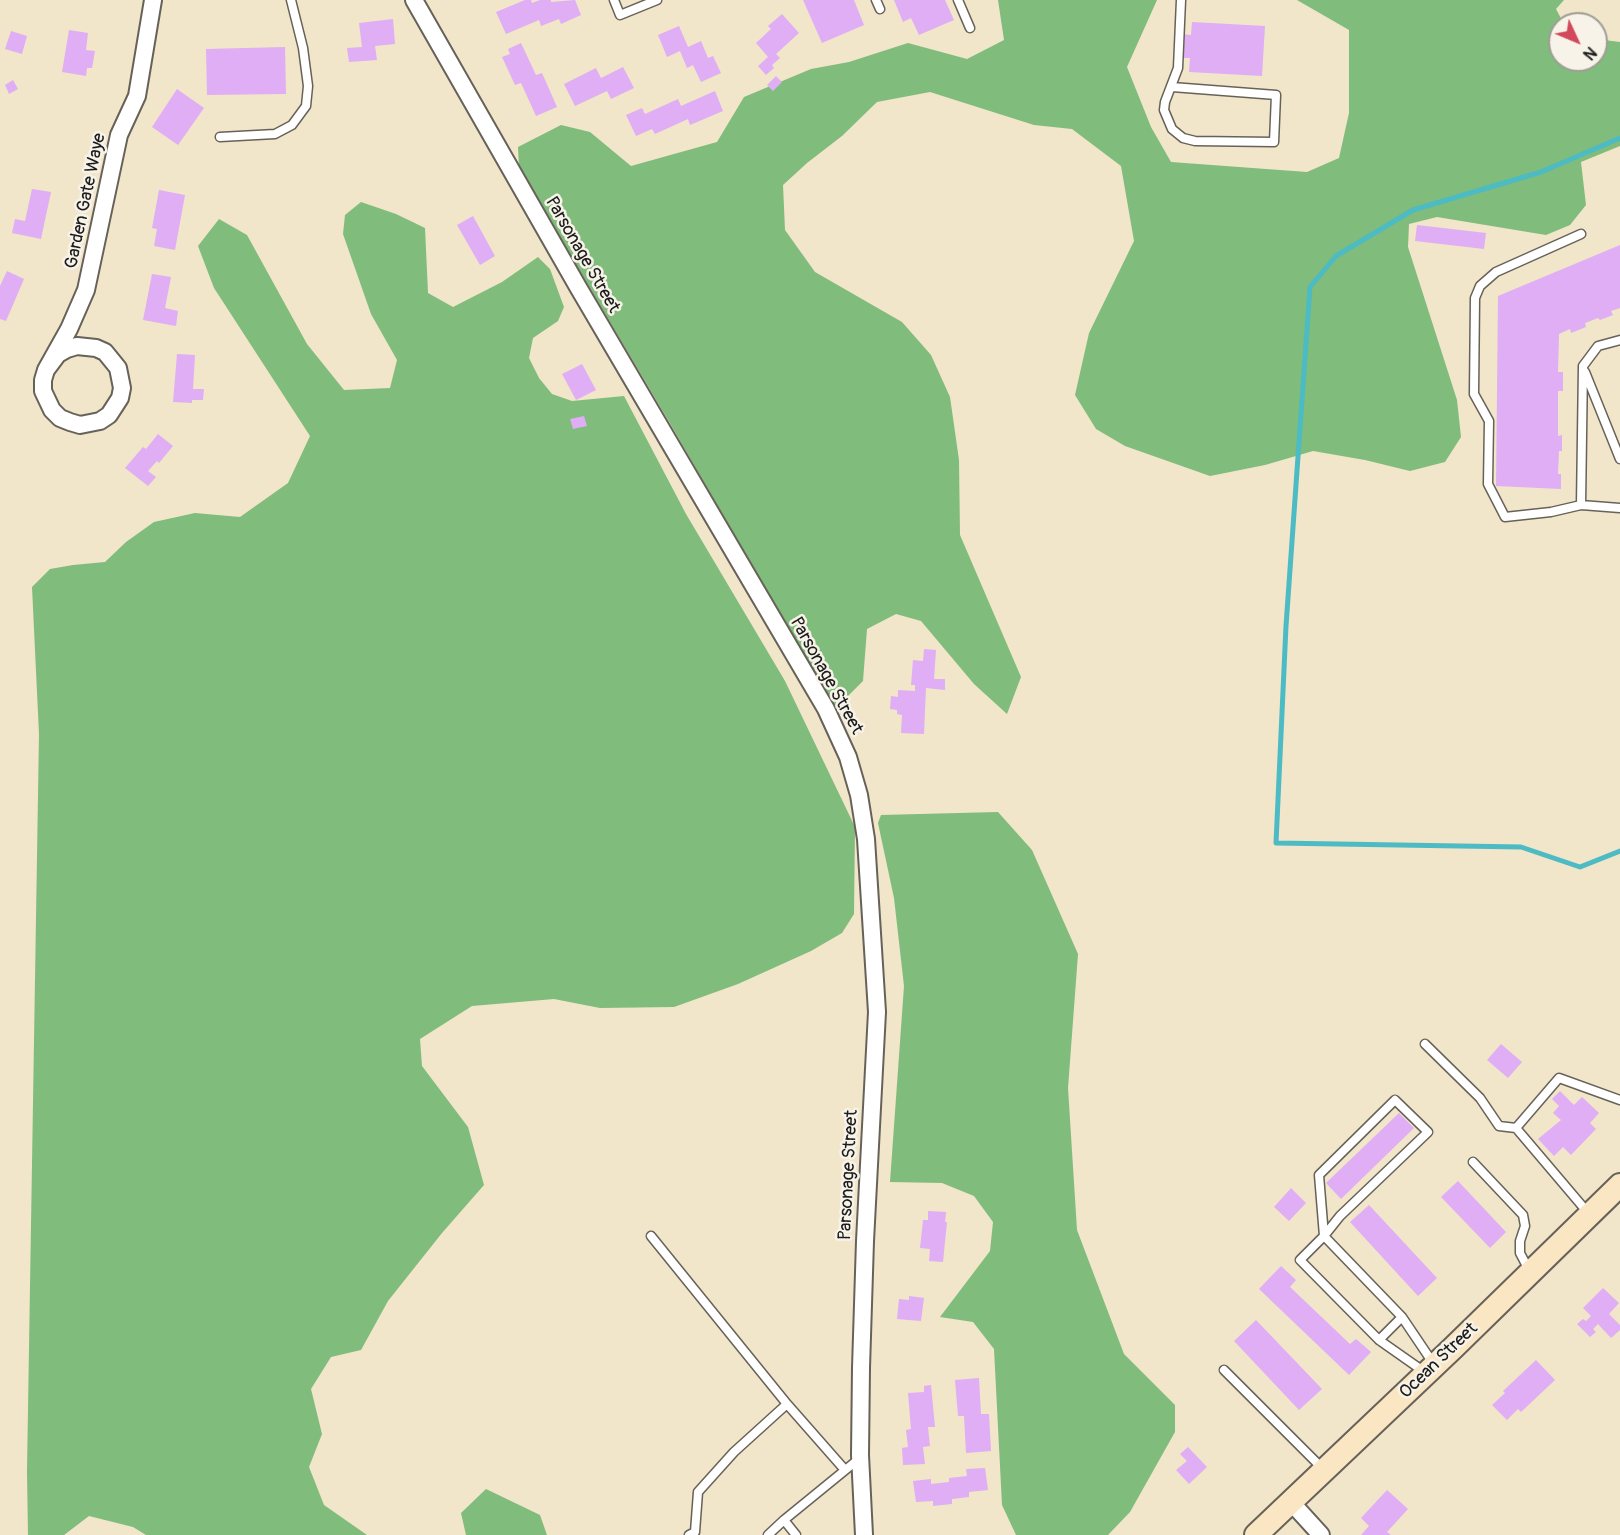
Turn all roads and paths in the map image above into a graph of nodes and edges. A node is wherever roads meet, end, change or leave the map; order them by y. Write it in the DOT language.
graph roads {
  1 [pos="153,0"];
  2 [pos="291,0"];
  3 [pos="414,0"];
  4 [pos="614,0"];
  5 [pos="657,0"];
  6 [pos="876,0"];
  7 [pos="958,0"];
  8 [pos="1181,0"];
  9 [pos="880,9"];
  10 [pos="970,28"];
  11 [pos="1172,87"];
  12 [pos="220,137"];
  13 [pos="1581,234"];
  14 [pos="1620,340"];
  15 [pos="1583,366"];
  16 [pos="46,370"];
  17 [pos="1620,459"];
  18 [pos="1581,505"];
  19 [pos="1620,508"];
  20 [pos="1425,1044"];
  21 [pos="1620,1100"];
  22 [pos="1516,1128"];
  23 [pos="1473,1162"];
  24 [pos="1620,1185"];
  25 [pos="1590,1215"];
  26 [pos="651,1236"];
  27 [pos="1324,1236"];
  28 [pos="1530,1272"];
  29 [pos="1402,1317"];
  30 [pos="1379,1340"];
  31 [pos="1431,1369"];
  32 [pos="1224,1370"];
  33 [pos="787,1404"];
  34 [pos="860,1458"];
  35 [pos="845,1470"];
  36 [pos="1324,1470"];
  37 [pos="1291,1502"];
  38 [pos="784,1520"];
  39 [pos="689,1535"];
  40 [pos="768,1535"];
  41 [pos="796,1535"];
  42 [pos="864,1535"];
  43 [pos="1256,1535"];
  44 [pos="1320,1535"];
  1 -- 16 [label="street, Garden Gate Waye"];
  2 -- 12 [label="lane"];
  3 -- 34 [label="street, Parsonage Street"];
  4 -- 5 [label="lane"];
  6 -- 9 [label="lane"];
  7 -- 10 [label="lane"];
  8 -- 11 [label="lane"];
  11 -- 11 [label="lane"];
  13 -- 18 [label="lane"];
  14 -- 15 [label="lane"];
  15 -- 17 [label="lane"];
  15 -- 18 [label="lane"];
  16 -- 16 [label="street"];
  18 -- 19 [label="lane"];
  20 -- 22 [label="lane"];
  21 -- 22 [label="lane"];
  22 -- 25 [label="lane"];
  23 -- 28 [label="lane"];
  24 -- 25 [label="main road, Ocean Street"];
  25 -- 28 [label="main road, Ocean Street"];
  26 -- 33 [label="lane"];
  27 -- 27 [label="lane"];
  27 -- 29 [label="lane"];
  27 -- 30 [label="lane"];
  28 -- 31 [label="main road, Ocean Street"];
  29 -- 30 [label="lane"];
  29 -- 31 [label="lane"];
  30 -- 31 [label="lane"];
  31 -- 36 [label="main road, Ocean Street"];
  32 -- 36 [label="lane"];
  33 -- 35 [label="lane"];
  33 -- 39 [label="lane"];
  34 -- 35 [label="lane"];
  34 -- 42 [label="street, Parsonage Street"];
  35 -- 38 [label="lane"];
  36 -- 37 [label="main road, Ocean Street"];
  37 -- 43 [label="main road, Ocean Street"];
  37 -- 44 [label="street"];
  38 -- 40 [label="lane"];
  38 -- 41 [label="lane"];
}
